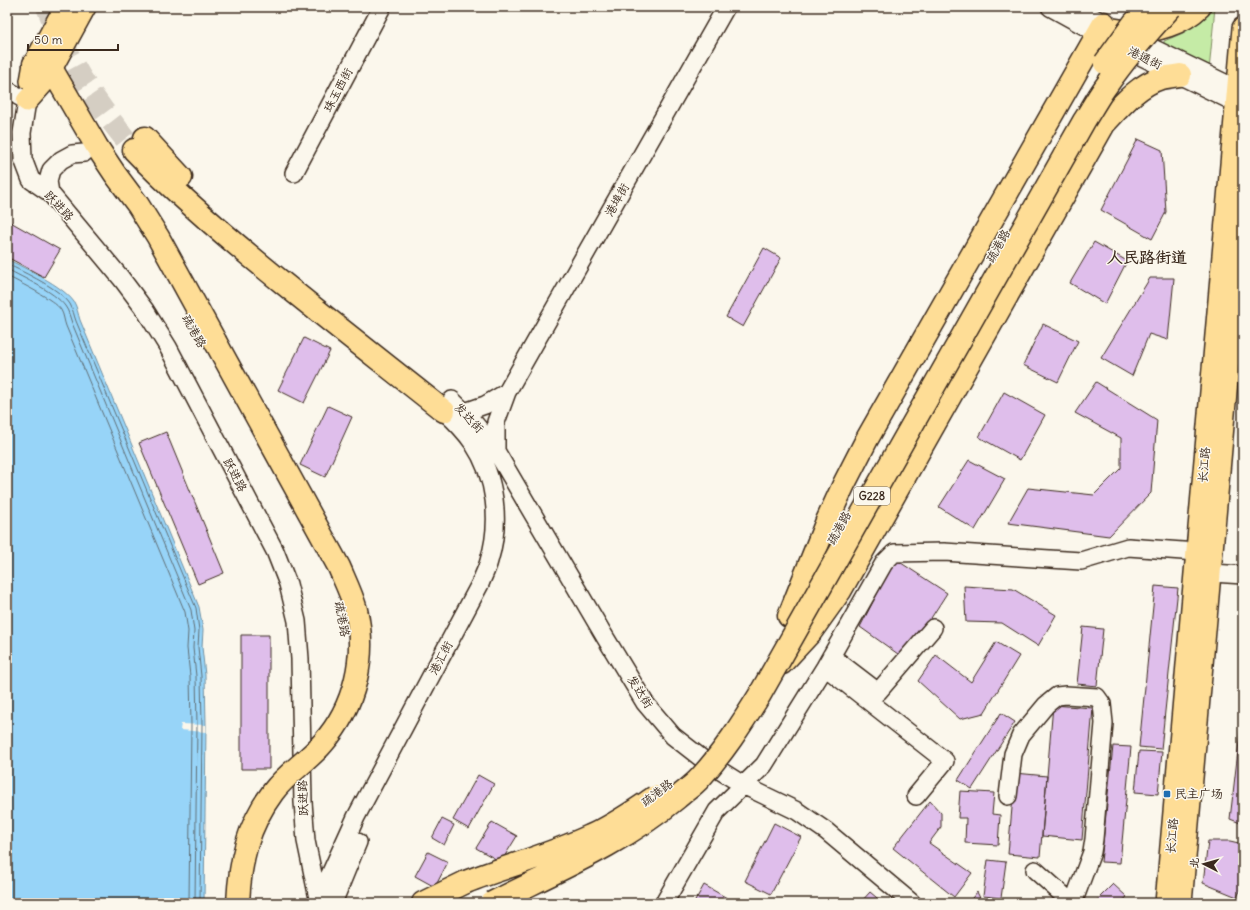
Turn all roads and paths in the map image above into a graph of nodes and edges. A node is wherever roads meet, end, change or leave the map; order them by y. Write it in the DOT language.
graph roads {
  1 [pos="65,7"];
  2 [pos="85,7"];
  3 [pos="382,7"];
  4 [pos="726,7"];
  5 [pos="1050,7"];
  6 [pos="1074,7"];
  7 [pos="1149,7"];
  8 [pos="1171,7"];
  9 [pos="1200,7"];
  10 [pos="1243,28"];
  11 [pos="1105,29"];
  12 [pos="43,71"];
  13 [pos="1180,75"];
  14 [pos="7,90"];
  15 [pos="1240,97"];
  16 [pos="28,101"];
  17 [pos="140,144"];
  18 [pos="84,153"];
  19 [pos="294,173"];
  20 [pos="50,194"];
  21 [pos="1243,198"];
  22 [pos="1230,329"];
  23 [pos="209,344"];
  24 [pos="507,392"];
  25 [pos="454,408"];
  26 [pos="496,451"];
  27 [pos="503,484"];
  28 [pos="1203,562"];
  29 [pos="1243,575"];
  30 [pos="789,616"];
  31 [pos="933,628"];
  32 [pos="828,661"];
  33 [pos="774,671"];
  34 [pos="743,785"];
  35 [pos="916,796"];
  36 [pos="1008,796"];
  37 [pos="1035,870"];
  38 [pos="322,902"];
  39 [pos="909,902"];
  40 [pos="225,903"];
  41 [pos="238,903"];
  42 [pos="423,903"];
  43 [pos="492,903"];
  44 [pos="664,903"];
  45 [pos="1073,903"];
  46 [pos="1166,903"];
  47 [pos="1181,903"];
  1 -- 12 [label="main road"];
  2 -- 12 [label="main road"];
  3 -- 19 [label="street, 珠玉西街"];
  4 -- 24 [label="street, 港埠街"];
  5 -- 11 [label="street, 港通街"];
  6 -- 11 [label="street, 港通街"];
  7 -- 30 [label="highway, 疏港路 / G228, bridge"];
  8 -- 33 [label="highway, 疏港路 / G228, bridge"];
  9 -- 11 [label="main road"];
  10 -- 15 [label="main road, 长江路"];
  11 -- 13 [label="street, 港通街"];
  11 -- 15 [label="street, 港通街"];
  11 -- 30 [label="highway"];
  12 -- 16 [label="main road"];
  12 -- 18 [label="highway, 疏港路"];
  12 -- 23 [label="highway, 疏港路"];
  13 -- 15 [label="street, 港通街"];
  13 -- 33 [label="highway"];
  14 -- 16 [label="street"];
  15 -- 22 [label="main road, 长江路"];
  16 -- 20 [label="street, 跃进路"];
  17 -- 25 [label="highway"];
  18 -- 20 [label="street"];
  18 -- 23 [label="highway, 疏港路"];
  20 -- 38 [label="street, 跃进路"];
  21 -- 22 [label="main road, 长江路"];
  22 -- 28 [label="main road, 长江路"];
  23 -- 40 [label="highway, 疏港路"];
  23 -- 41 [label="highway, bridge"];
  24 -- 25 [label="street"];
  24 -- 26 [label="street, 港埠街"];
  25 -- 26 [label="street, 发达街"];
  25 -- 27 [label="street, 港汇街"];
  26 -- 27 [label="street, 发达街"];
  27 -- 34 [label="street, 发达街"];
  27 -- 38 [label="street, 港汇街"];
  28 -- 29 [label="street"];
  28 -- 32 [label="street"];
  28 -- 46 [label="main road, 长江路"];
  28 -- 47 [label="main road, 长江路"];
  30 -- 42 [label="highway, 疏港路 / G228, bridge"];
  31 -- 32 [label="street"];
  32 -- 34 [label="street"];
  32 -- 35 [label="street"];
  33 -- 43 [label="highway, 疏港路 / G228, bridge"];
  34 -- 39 [label="street, 发达街"];
  34 -- 44 [label="street"];
  36 -- 45 [label="street"];
  37 -- 45 [label="street"];
}
